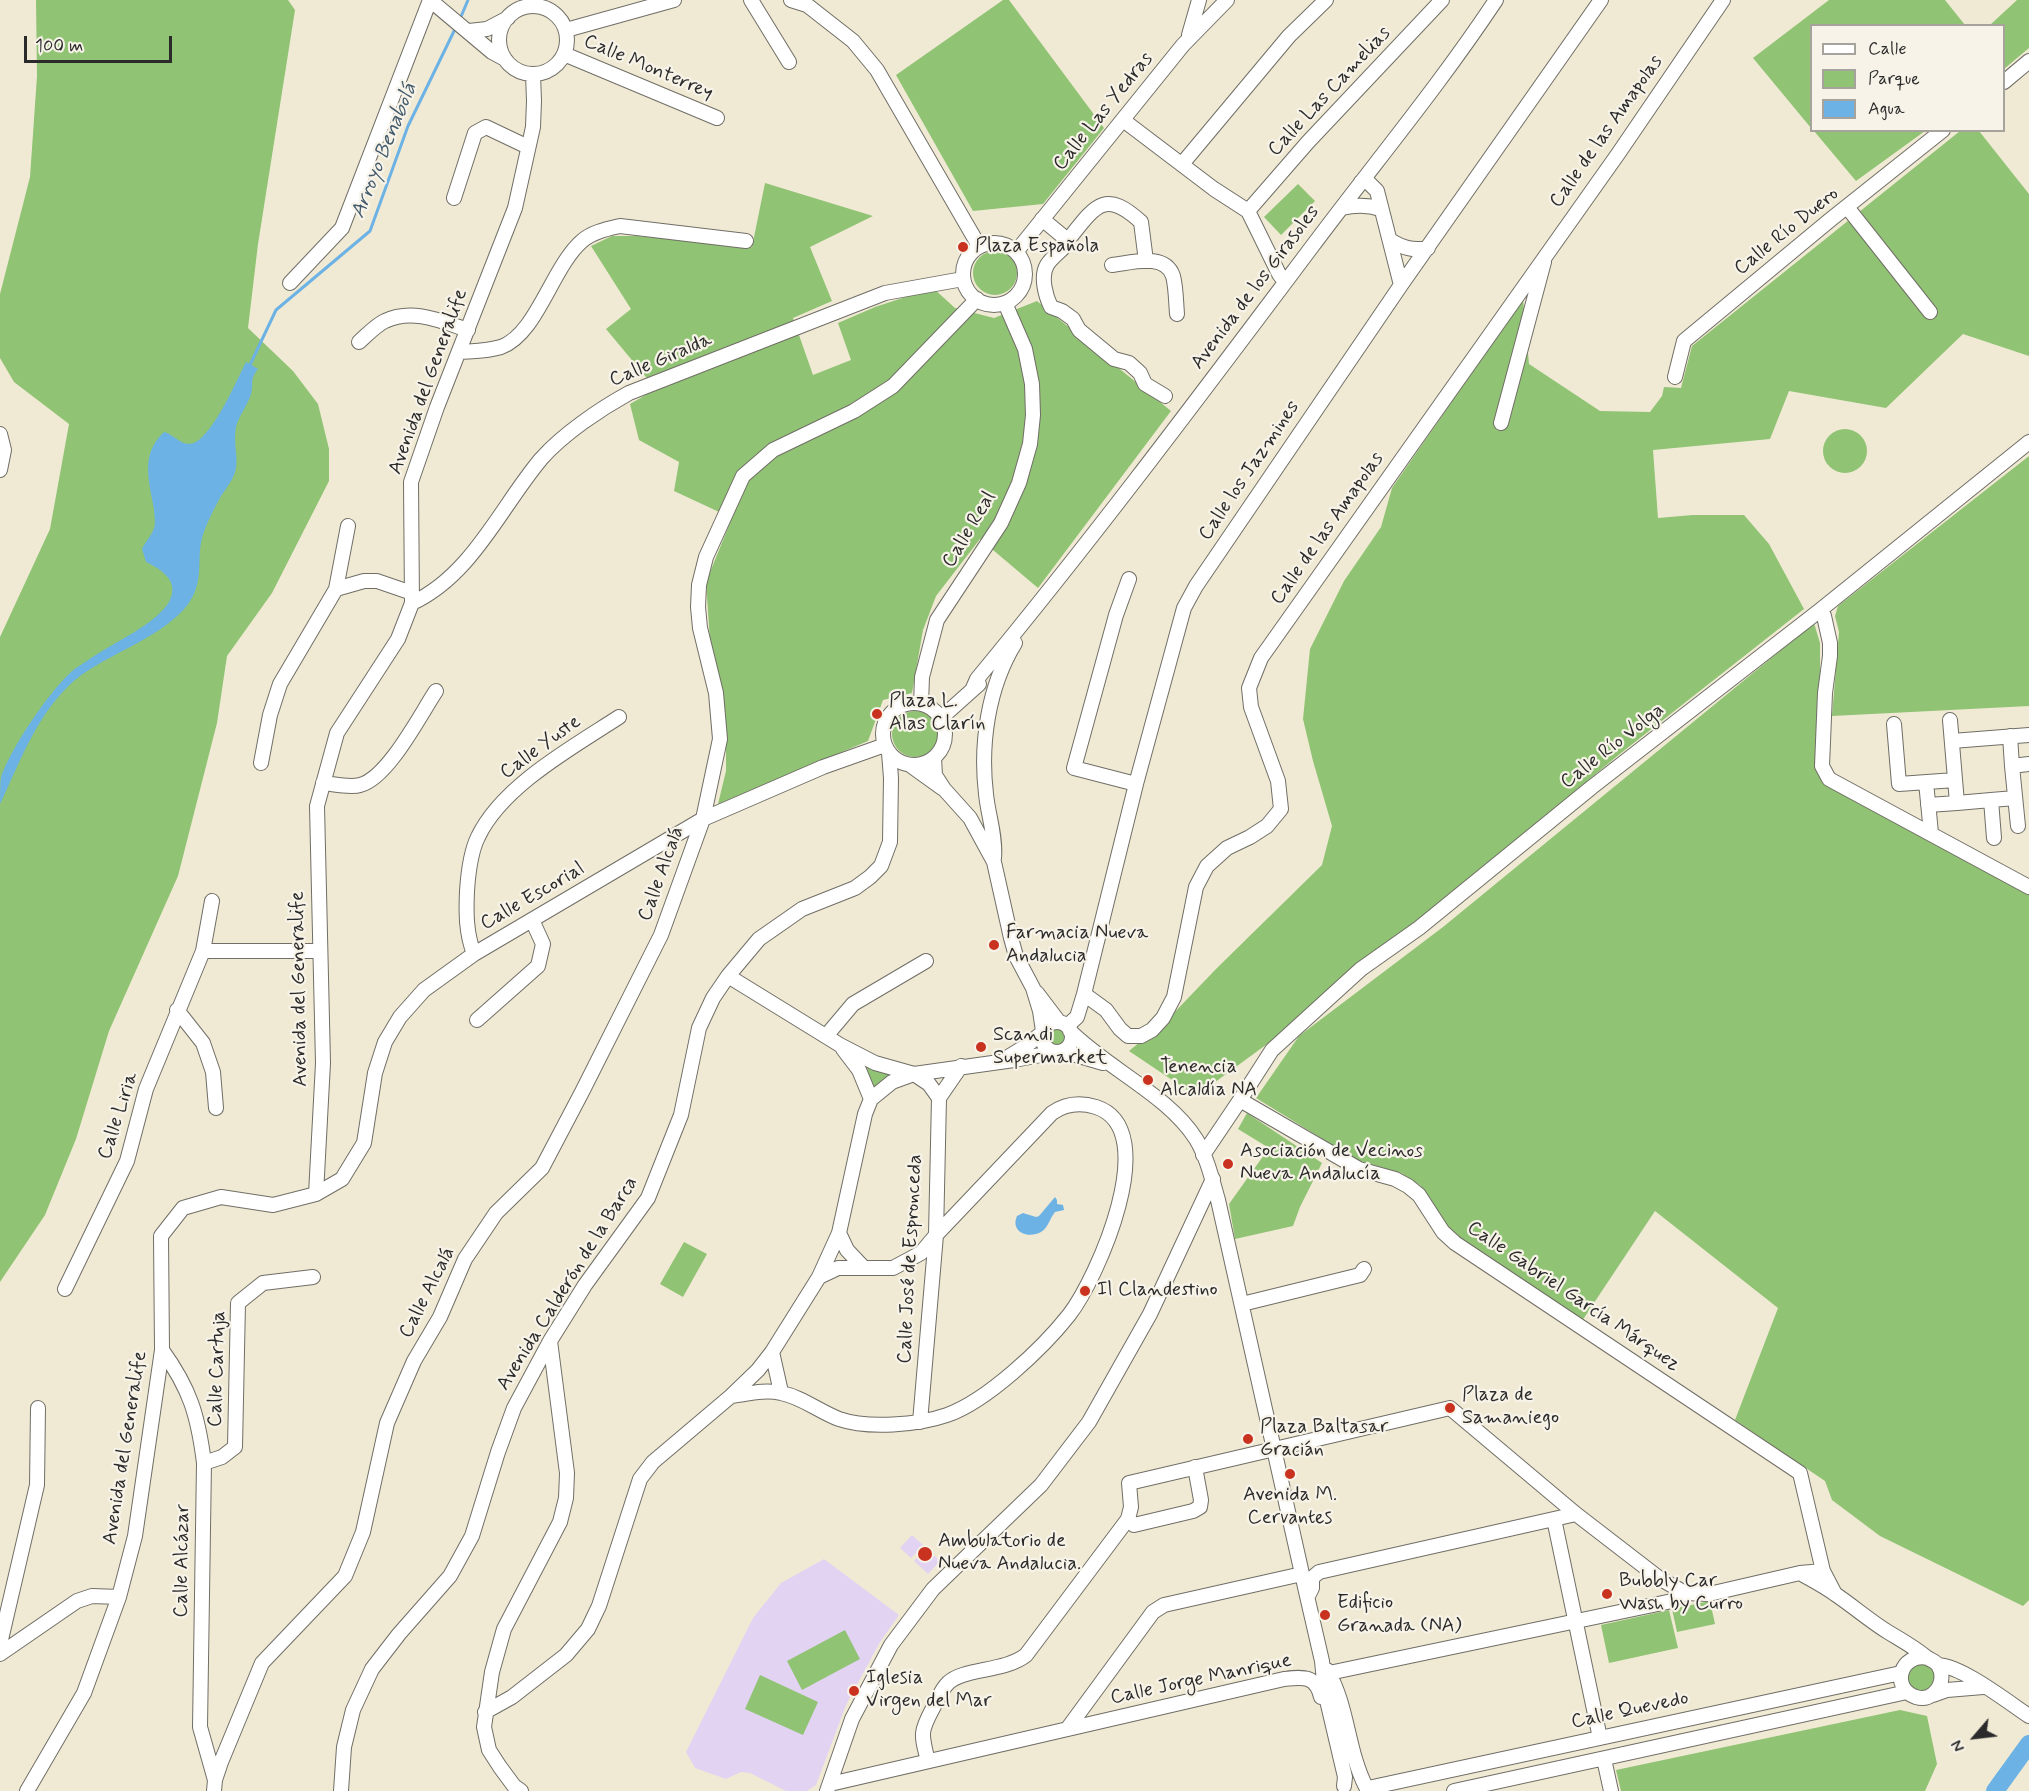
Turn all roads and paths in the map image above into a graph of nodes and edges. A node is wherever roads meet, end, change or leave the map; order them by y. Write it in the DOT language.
graph roads {
  1 [pos="430,0"];
  2 [pos="674,0"];
  3 [pos="750,0"];
  4 [pos="791,0"];
  5 [pos="1326,0"];
  6 [pos="1442,0"];
  7 [pos="1496,0"];
  8 [pos="1601,0"];
  9 [pos="1723,0"];
  10 [pos="1199,1"];
  11 [pos="1226,1"];
  12 [pos="807,2"];
  13 [pos="552,5"];
  14 [pos="508,18"];
  15 [pos="566,30"];
  16 [pos="469,31"];
  17 [pos="1187,40"];
  18 [pos="564,54"];
  19 [pos="505,58"];
  20 [pos="789,62"];
  21 [pos="2029,62"];
  22 [pos="533,74"];
  23 [pos="2005,81"];
  24 [pos="717,118"];
  25 [pos="1123,120"];
  26 [pos="1941,132"];
  27 [pos="528,147"];
  28 [pos="1383,153"];
  29 [pos="1182,164"];
  30 [pos="1359,184"];
  31 [pos="1377,191"];
  32 [pos="454,198"];
  33 [pos="1847,207"];
  34 [pos="1342,208"];
  35 [pos="1376,208"];
  36 [pos="1248,211"];
  37 [pos="1042,219"];
  38 [pos="1068,239"];
  39 [pos="1390,240"];
  40 [pos="746,241"];
  41 [pos="979,246"];
  42 [pos="1428,248"];
  43 [pos="1016,252"];
  44 [pos="1547,252"];
  45 [pos="1146,261"];
  46 [pos="1112,265"];
  47 [pos="963,279"];
  48 [pos="1286,282"];
  49 [pos="290,283"];
  50 [pos="1401,285"];
  51 [pos="977,299"];
  52 [pos="1005,303"];
  53 [pos="1930,312"];
  54 [pos="1177,314"];
  55 [pos="468,330"];
  56 [pos="359,342"];
  57 [pos="460,352"];
  58 [pos="1675,377"];
  59 [pos="1165,396"];
  60 [pos="1501,423"];
  61 [pos="0,434"];
  62 [pos="2029,442"];
  63 [pos="0,470"];
  64 [pos="348,526"];
  65 [pos="1129,579"];
  66 [pos="336,590"];
  67 [pos="412,598"];
  68 [pos="1044,598"];
  69 [pos="1818,612"];
  70 [pos="1004,663"];
  71 [pos="973,688"];
  72 [pos="436,691"];
  73 [pos="921,704"];
  74 [pos="619,717"];
  75 [pos="941,718"];
  76 [pos="1950,720"];
  77 [pos="1894,724"];
  78 [pos="2029,735"];
  79 [pos="2010,736"];
  80 [pos="1952,741"];
  81 [pos="887,749"];
  82 [pos="933,758"];
  83 [pos="261,764"];
  84 [pos="2029,764"];
  85 [pos="909,765"];
  86 [pos="2012,766"];
  87 [pos="891,778"];
  88 [pos="1955,780"];
  89 [pos="1926,782"];
  90 [pos="323,783"];
  91 [pos="1136,784"];
  92 [pos="944,789"];
  93 [pos="2015,798"];
  94 [pos="1991,800"];
  95 [pos="1958,802"];
  96 [pos="1928,805"];
  97 [pos="703,819"];
  98 [pos="2023,825"];
  99 [pos="1931,833"];
  100 [pos="994,862"];
  101 [pos="2029,887"];
  102 [pos="212,901"];
  103 [pos="532,920"];
  104 [pos="203,951"];
  105 [pos="320,951"];
  106 [pos="474,954"];
  107 [pos="926,961"];
  108 [pos="728,976"];
  109 [pos="1033,988"];
  110 [pos="1084,994"];
  111 [pos="177,1010"];
  112 [pos="477,1020"];
  113 [pos="1066,1026"];
  114 [pos="1042,1032"];
  115 [pos="826,1036"];
  116 [pos="840,1045"];
  117 [pos="1059,1051"];
  118 [pos="1004,1060"];
  119 [pos="1108,1064"];
  120 [pos="961,1066"];
  121 [pos="914,1074"];
  122 [pos="871,1098"];
  123 [pos="939,1098"];
  124 [pos="1240,1100"];
  125 [pos="216,1108"];
  126 [pos="1203,1155"];
  127 [pos="1212,1179"];
  128 [pos="316,1194"];
  129 [pos="838,1233"];
  130 [pos="936,1235"];
  131 [pos="864,1268"];
  132 [pos="1364,1269"];
  133 [pos="313,1277"];
  134 [pos="819,1277"];
  135 [pos="65,1289"];
  136 [pos="1242,1304"];
  137 [pos="550,1341"];
  138 [pos="162,1350"];
  139 [pos="772,1352"];
  140 [pos="781,1392"];
  141 [pos="731,1396"];
  142 [pos="38,1408"];
  143 [pos="920,1422"];
  144 [pos="1274,1448"];
  145 [pos="204,1463"];
  146 [pos="1195,1467"];
  147 [pos="1576,1514"];
  148 [pos="1128,1519"];
  149 [pos="1554,1519"];
  150 [pos="1823,1571"];
  151 [pos="1800,1573"];
  152 [pos="1302,1574"];
  153 [pos="1685,1593"];
  154 [pos="1835,1594"];
  155 [pos="1307,1596"];
  156 [pos="119,1597"];
  157 [pos="1575,1620"];
  158 [pos="1887,1631"];
  159 [pos="0,1644"];
  160 [pos="0,1654"];
  161 [pos="1933,1662"];
  162 [pos="1325,1667"];
  163 [pos="1904,1668"];
  164 [pos="1983,1687"];
  165 [pos="1907,1692"];
  166 [pos="1932,1695"];
  167 [pos="485,1712"];
  168 [pos="2029,1716"];
  169 [pos="1068,1728"];
  170 [pos="1600,1738"];
  171 [pos="1337,1740"];
  172 [pos="1604,1759"];
  173 [pos="928,1761"];
  174 [pos="215,1785"];
  175 [pos="829,1787"];
  176 [pos="1341,1789"];
  177 [pos="1368,1789"];
  178 [pos="27,1791"];
  179 [pos="341,1791"];
  180 [pos="521,1791"];
  181 [pos="1454,1791"];
  182 [pos="1611,1791"];
  1 -- 16 [label="street"];
  1 -- 49 [label="street"];
  2 -- 15 [label="street"];
  3 -- 20 [label="street"];
  4 -- 12 [label="street"];
  5 -- 29 [label="street"];
  6 -- 36 [label="street, Calle Las Camelias"];
  7 -- 28 [label="street, Avenida de los Girasoles"];
  8 -- 42 [label="street, Calle los Jazmines"];
  9 -- 44 [label="street, Calle de las Amapolas"];
  10 -- 11 [label="street"];
  10 -- 17 [label="street"];
  11 -- 17 [label="street, Calle Las Yedras"];
  12 -- 41 [label="street"];
  13 -- 14 [label="street"];
  13 -- 15 [label="street"];
  14 -- 16 [label="street"];
  14 -- 19 [label="street"];
  15 -- 18 [label="street"];
  16 -- 19 [label="street"];
  17 -- 25 [label="street, Calle Las Yedras"];
  18 -- 22 [label="street"];
  18 -- 24 [label="street, Calle Monterrey"];
  19 -- 22 [label="street"];
  21 -- 23 [label="street"];
  22 -- 27 [label="street, Avenida del Generalife"];
  25 -- 29 [label="street"];
  25 -- 37 [label="street, Calle Las Yedras"];
  26 -- 33 [label="street, Calle Río Duero"];
  27 -- 32 [label="street"];
  27 -- 55 [label="street, Avenida del Generalife"];
  28 -- 30 [label="street, Avenida de los Girasoles"];
  28 -- 31 [label="street"];
  29 -- 36 [label="street"];
  30 -- 31 [label="street"];
  30 -- 34 [label="street, Avenida de los Girasoles"];
  30 -- 35 [label="street"];
  31 -- 35 [label="street"];
  33 -- 53 [label="street"];
  33 -- 58 [label="street, Calle Río Duero"];
  34 -- 35 [label="street"];
  34 -- 48 [label="street, Avenida de los Girasoles"];
  35 -- 39 [label="street"];
  36 -- 48 [label="street"];
  37 -- 38 [label="street"];
  37 -- 43 [label="street, Calle Las Yedras"];
  38 -- 45 [label="street"];
  38 -- 59 [label="street"];
  39 -- 42 [label="street"];
  39 -- 50 [label="street"];
  40 -- 57 [label="street"];
  41 -- 43 [label="street"];
  41 -- 47 [label="street"];
  42 -- 50 [label="street, Calle los Jazmines"];
  43 -- 52 [label="street"];
  44 -- 60 [label="street"];
  44 -- 110 [label="street, Calle de las Amapolas"];
  45 -- 46 [label="street"];
  45 -- 54 [label="street"];
  47 -- 51 [label="street"];
  47 -- 67 [label="street, Calle Giralda"];
  48 -- 68 [label="street, Avenida de los Girasoles"];
  50 -- 91 [label="street, Calle los Jazmines"];
  51 -- 52 [label="street"];
  51 -- 97 [label="street, Calle Alcalá"];
  52 -- 73 [label="street, Calle Real"];
  55 -- 56 [label="street"];
  55 -- 57 [label="street, Avenida del Generalife"];
  57 -- 67 [label="street, Avenida del Generalife"];
  61 -- 63 [label="street"];
  62 -- 69 [label="street, Calle Río Volga"];
  64 -- 66 [label="street"];
  65 -- 91 [label="street"];
  66 -- 67 [label="street"];
  66 -- 83 [label="street"];
  67 -- 90 [label="street, Avenida del Generalife"];
  68 -- 70 [label="street, Avenida de los Girasoles"];
  68 -- 71 [label="street, Avenida de los Girasoles"];
  69 -- 99 [label="street"];
  69 -- 124 [label="street, Calle Río Volga"];
  70 -- 71 [label="street, Avenida de los Girasoles"];
  70 -- 100 [label="street, Avenida de los Girasoles"];
  71 -- 75 [label="street, Avenida de los Girasoles"];
  72 -- 90 [label="street"];
  73 -- 75 [label="street"];
  73 -- 81 [label="street"];
  74 -- 106 [label="street, Calle Yuste"];
  75 -- 82 [label="street"];
  76 -- 80 [label="street"];
  77 -- 89 [label="street"];
  78 -- 79 [label="street"];
  79 -- 80 [label="street"];
  79 -- 86 [label="street"];
  80 -- 88 [label="street"];
  81 -- 85 [label="street"];
  81 -- 87 [label="street, Avenida Calderón de la Barca"];
  81 -- 97 [label="street, Calle Escorial"];
  82 -- 85 [label="street"];
  82 -- 92 [label="street"];
  84 -- 86 [label="street"];
  85 -- 87 [label="street"];
  85 -- 92 [label="street"];
  86 -- 93 [label="street"];
  87 -- 108 [label="street, Avenida Calderón de la Barca"];
  88 -- 89 [label="street"];
  88 -- 95 [label="street"];
  89 -- 96 [label="street"];
  90 -- 105 [label="street, Avenida del Generalife"];
  91 -- 110 [label="street, Calle los Jazmines"];
  92 -- 100 [label="street"];
  93 -- 94 [label="street"];
  93 -- 98 [label="street"];
  94 -- 95 [label="street"];
  94 -- 98 [label="street"];
  95 -- 96 [label="street"];
  96 -- 99 [label="street"];
  97 -- 103 [label="street, Calle Escorial"];
  97 -- 174 [label="street, Calle Alcalá"];
  99 -- 101 [label="street"];
  100 -- 109 [label="street"];
  102 -- 104 [label="street, Calle Liria"];
  103 -- 106 [label="street, Calle Escorial"];
  103 -- 112 [label="street"];
  104 -- 105 [label="street"];
  104 -- 111 [label="street, Calle Liria"];
  105 -- 128 [label="street, Avenida del Generalife"];
  106 -- 128 [label="street, Calle Escorial"];
  107 -- 115 [label="street"];
  108 -- 115 [label="street"];
  108 -- 137 [label="street, Avenida Calderón de la Barca"];
  109 -- 113 [label="street"];
  109 -- 114 [label="street"];
  110 -- 113 [label="street, Calle los Jazmines"];
  111 -- 125 [label="street"];
  111 -- 135 [label="street, Calle Liria"];
  113 -- 114 [label="street"];
  113 -- 117 [label="street"];
  113 -- 119 [label="street"];
  114 -- 117 [label="street"];
  114 -- 118 [label="street"];
  115 -- 116 [label="street"];
  116 -- 121 [label="street"];
  116 -- 122 [label="street"];
  117 -- 118 [label="street"];
  117 -- 119 [label="street"];
  118 -- 120 [label="street"];
  119 -- 126 [label="street"];
  120 -- 121 [label="street"];
  120 -- 123 [label="street"];
  121 -- 122 [label="street"];
  121 -- 123 [label="street"];
  122 -- 129 [label="street"];
  123 -- 130 [label="street, Calle José de Espronceda"];
  124 -- 126 [label="street"];
  124 -- 150 [label="street, Calle Gabriel García Márquez"];
  126 -- 127 [label="street"];
  127 -- 136 [label="street"];
  127 -- 175 [label="street"];
  128 -- 138 [label="street, Avenida del Generalife"];
  129 -- 131 [label="street"];
  129 -- 134 [label="street"];
  130 -- 131 [label="street"];
  130 -- 143 [label="street, Calle José de Espronceda"];
  130 -- 143 [label="street"];
  131 -- 134 [label="street"];
  132 -- 136 [label="street"];
  133 -- 145 [label="street, Calle Cartuja"];
  134 -- 139 [label="street"];
  136 -- 144 [label="street"];
  137 -- 167 [label="street"];
  137 -- 179 [label="street, Avenida Calderón de la Barca"];
  138 -- 145 [label="street, Calle Alcázar"];
  138 -- 156 [label="street, Avenida del Generalife"];
  139 -- 140 [label="street"];
  139 -- 141 [label="street"];
  140 -- 141 [label="street"];
  140 -- 143 [label="street"];
  141 -- 167 [label="street"];
  142 -- 159 [label="street"];
  144 -- 146 [label="street"];
  144 -- 147 [label="street"];
  144 -- 152 [label="street"];
  145 -- 174 [label="street, Calle Alcázar"];
  146 -- 148 [label="street"];
  146 -- 148 [label="street"];
  147 -- 149 [label="street"];
  147 -- 153 [label="street"];
  148 -- 173 [label="street"];
  149 -- 155 [label="street"];
  149 -- 157 [label="street"];
  150 -- 151 [label="street"];
  150 -- 154 [label="street, Calle Gabriel García Márquez"];
  151 -- 153 [label="street"];
  151 -- 154 [label="street"];
  152 -- 155 [label="street"];
  152 -- 169 [label="street, Calle Jorge Manrique"];
  153 -- 157 [label="street"];
  154 -- 158 [label="street"];
  155 -- 162 [label="street"];
  156 -- 160 [label="street"];
  156 -- 178 [label="street, Avenida del Generalife"];
  157 -- 162 [label="street"];
  157 -- 170 [label="street"];
  158 -- 161 [label="street"];
  158 -- 163 [label="street"];
  161 -- 163 [label="street"];
  161 -- 164 [label="street"];
  161 -- 166 [label="street"];
  162 -- 171 [label="street"];
  162 -- 177 [label="street"];
  163 -- 165 [label="street"];
  163 -- 170 [label="street, Calle Quevedo"];
  164 -- 166 [label="street"];
  164 -- 168 [label="street"];
  165 -- 166 [label="street"];
  165 -- 172 [label="street, Calle Quevedo"];
  167 -- 180 [label="street"];
  169 -- 171 [label="street, Calle Jorge Manrique"];
  169 -- 173 [label="street, Calle Jorge Manrique"];
  170 -- 177 [label="street, Calle Quevedo"];
  171 -- 176 [label="street"];
  172 -- 181 [label="street, Calle Quevedo"];
  172 -- 182 [label="street"];
  173 -- 175 [label="street, Calle Jorge Manrique"];
  176 -- 177 [label="street, Calle Quevedo"];
}
